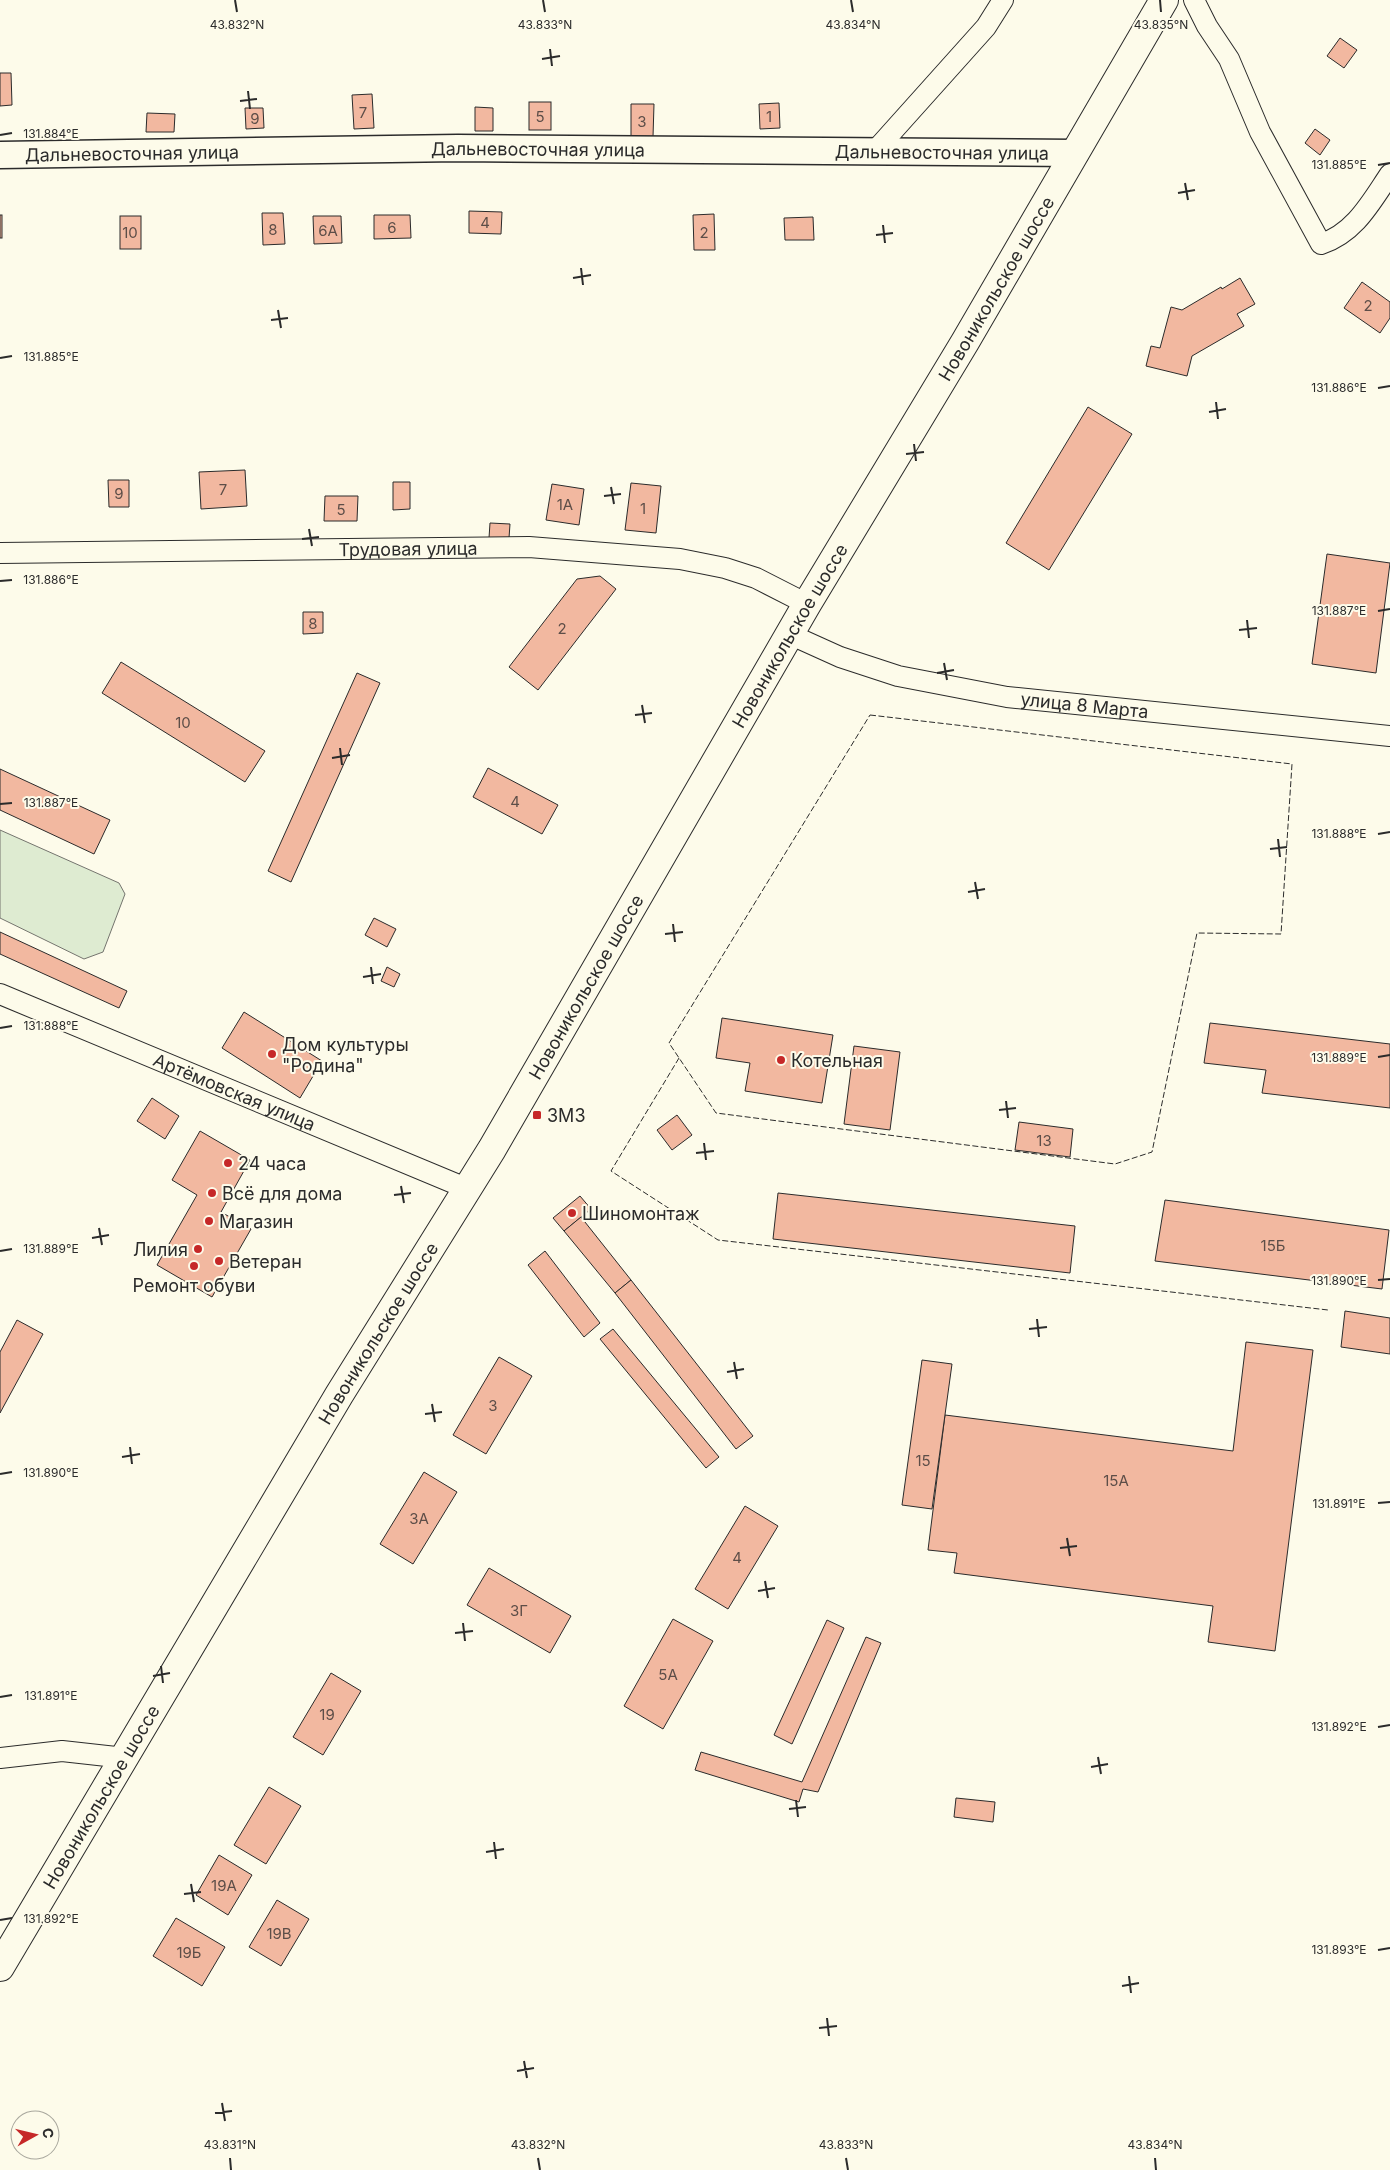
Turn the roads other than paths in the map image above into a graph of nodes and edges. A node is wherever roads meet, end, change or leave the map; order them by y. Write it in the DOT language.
graph roads {
  1 [pos="1003,0"];
  2 [pos="1164,0"];
  3 [pos="1194,0"];
  4 [pos="874,152"];
  5 [pos="1075,153"];
  6 [pos="0,155"];
  7 [pos="1390,174"];
  8 [pos="0,553"];
  9 [pos="807,604"];
  10 [pos="789,634"];
  11 [pos="1390,736"];
  12 [pos="0,994"];
  13 [pos="468,1189"];
  14 [pos="0,1758"];
  15 [pos="125,1758"];
  16 [pos="0,1967"];
  1 -- 4 [label="street"];
  2 -- 5 [label="highway, Новоникольское шоссе"];
  3 -- 7 [label="street"];
  4 -- 5 [label="main road, Дальневосточная улица"];
  4 -- 6 [label="main road, Дальневосточная улица"];
  5 -- 9 [label="highway, Новоникольское шоссе"];
  8 -- 9 [label="street, Трудовая улица"];
  9 -- 10 [label="highway, Новоникольское шоссе"];
  10 -- 11 [label="street, улица 8 Марта"];
  10 -- 13 [label="highway, Новоникольское шоссе"];
  12 -- 13 [label="street, Артёмовская улица"];
  13 -- 15 [label="highway, Новоникольское шоссе"];
  14 -- 15 [label="street"];
  15 -- 16 [label="highway, Новоникольское шоссе"];
}
